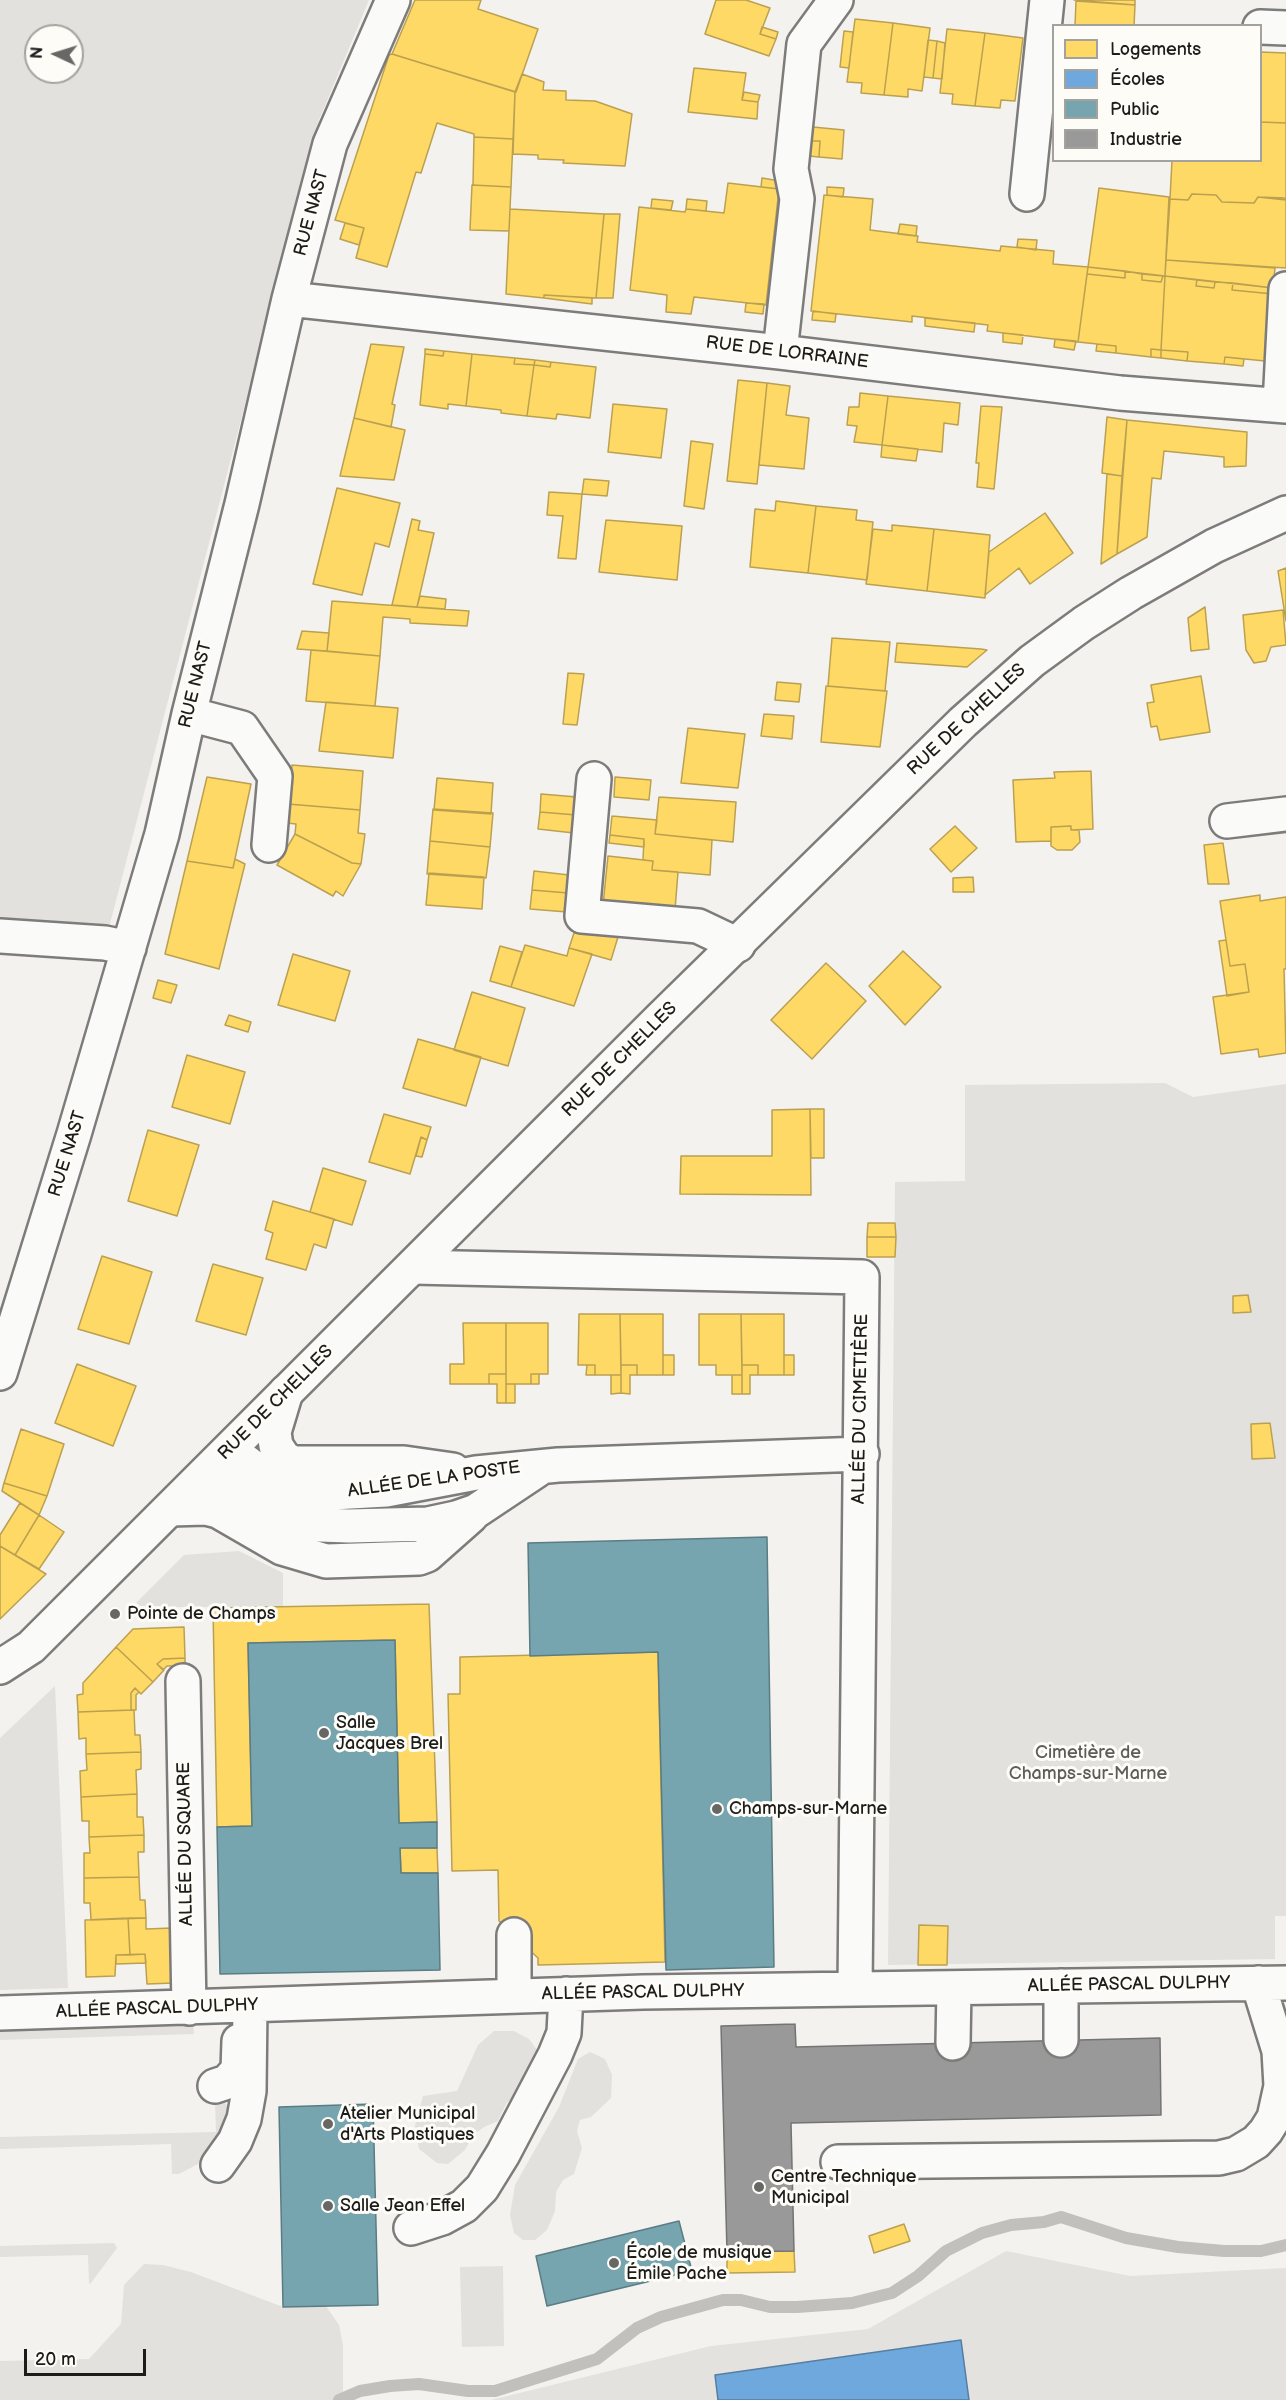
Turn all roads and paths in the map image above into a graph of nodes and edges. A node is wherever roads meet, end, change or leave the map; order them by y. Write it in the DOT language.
graph roads {
  1 [pos="393,0"];
  2 [pos="836,0"];
  3 [pos="1047,0"];
  4 [pos="1262,27"];
  5 [pos="1286,28"];
  6 [pos="1027,194"];
  7 [pos="1286,289"];
  8 [pos="289,299"];
  9 [pos="780,352"];
  10 [pos="1283,405"];
  11 [pos="1286,513"];
  12 [pos="189,714"];
  13 [pos="594,779"];
  14 [pos="1286,814"];
  15 [pos="1227,821"];
  16 [pos="269,844"];
  17 [pos="0,936"];
  18 [pos="738,945"];
  19 [pos="129,948"];
  20 [pos="413,1267"];
  21 [pos="0,1373"];
  22 [pos="286,1392"];
  23 [pos="230,1450"];
  24 [pos="862,1454"];
  25 [pos="544,1466"];
  26 [pos="207,1473"];
  27 [pos="476,1473"];
  28 [pos="170,1509"];
  29 [pos="476,1511"];
  30 [pos="30,1647"];
  31 [pos="0,1667"];
  32 [pos="183,1681"];
  33 [pos="0,1690"];
  34 [pos="514,1935"];
  35 [pos="1272,1983"];
  36 [pos="1061,1986"];
  37 [pos="954,1988"];
  38 [pos="855,1989"];
  39 [pos="566,1994"];
  40 [pos="514,1996"];
  41 [pos="244,2006"];
  42 [pos="189,2008"];
  43 [pos="0,2013"];
  44 [pos="1061,2040"];
  45 [pos="953,2043"];
  46 [pos="215,2086"];
  47 [pos="838,2162"];
  48 [pos="218,2165"];
  49 [pos="411,2228"];
  1 -- 8 [label="street, RUE NAST"];
  2 -- 9 [label="street"];
  3 -- 6 [label="street"];
  4 -- 5 [label="street"];
  7 -- 10 [label="street"];
  8 -- 9 [label="street, RUE DE LORRAINE"];
  8 -- 12 [label="street, RUE NAST"];
  9 -- 10 [label="street, RUE DE LORRAINE"];
  11 -- 18 [label="street, RUE DE CHELLES"];
  12 -- 16 [label="street"];
  12 -- 19 [label="street, RUE NAST"];
  13 -- 18 [label="street"];
  14 -- 15 [label="street"];
  17 -- 19 [label="street"];
  18 -- 20 [label="street, RUE DE CHELLES"];
  19 -- 21 [label="street, RUE NAST"];
  20 -- 22 [label="street, RUE DE CHELLES"];
  20 -- 24 [label="street, ALLÉE DU CIMETIÈRE"];
  22 -- 23 [label="street, RUE DE CHELLES"];
  22 -- 27 [label="street"];
  23 -- 26 [label="street, RUE DE CHELLES"];
  23 -- 27 [label="street, ALLÉE DE LA POSTE"];
  24 -- 25 [label="street, ALLÉE DE LA POSTE"];
  24 -- 38 [label="street, ALLÉE DU CIMETIÈRE"];
  25 -- 27 [label="street, ALLÉE DE LA POSTE"];
  25 -- 29 [label="street, ALLÉE DE LA POSTE"];
  26 -- 28 [label="street, RUE DE CHELLES"];
  26 -- 29 [label="street, ALLÉE DE LA POSTE"];
  28 -- 29 [label="street"];
  28 -- 30 [label="street, RUE DE CHELLES"];
  30 -- 31 [label="street, RUE DE CHELLES"];
  30 -- 33 [label="street"];
  32 -- 42 [label="street, ALLÉE DU SQUARE"];
  34 -- 40 [label="street"];
  35 -- 36 [label="street, ALLÉE PASCAL DULPHY"];
  35 -- 47 [label="street"];
  36 -- 37 [label="street, ALLÉE PASCAL DULPHY"];
  36 -- 44 [label="street"];
  37 -- 38 [label="street, ALLÉE PASCAL DULPHY"];
  37 -- 45 [label="street"];
  38 -- 39 [label="street, ALLÉE PASCAL DULPHY"];
  39 -- 40 [label="street, ALLÉE PASCAL DULPHY"];
  39 -- 49 [label="street"];
  40 -- 41 [label="street, ALLÉE PASCAL DULPHY"];
  41 -- 42 [label="street, ALLÉE PASCAL DULPHY"];
  41 -- 46 [label="street"];
  41 -- 48 [label="street"];
  42 -- 43 [label="street, ALLÉE PASCAL DULPHY"];
}
